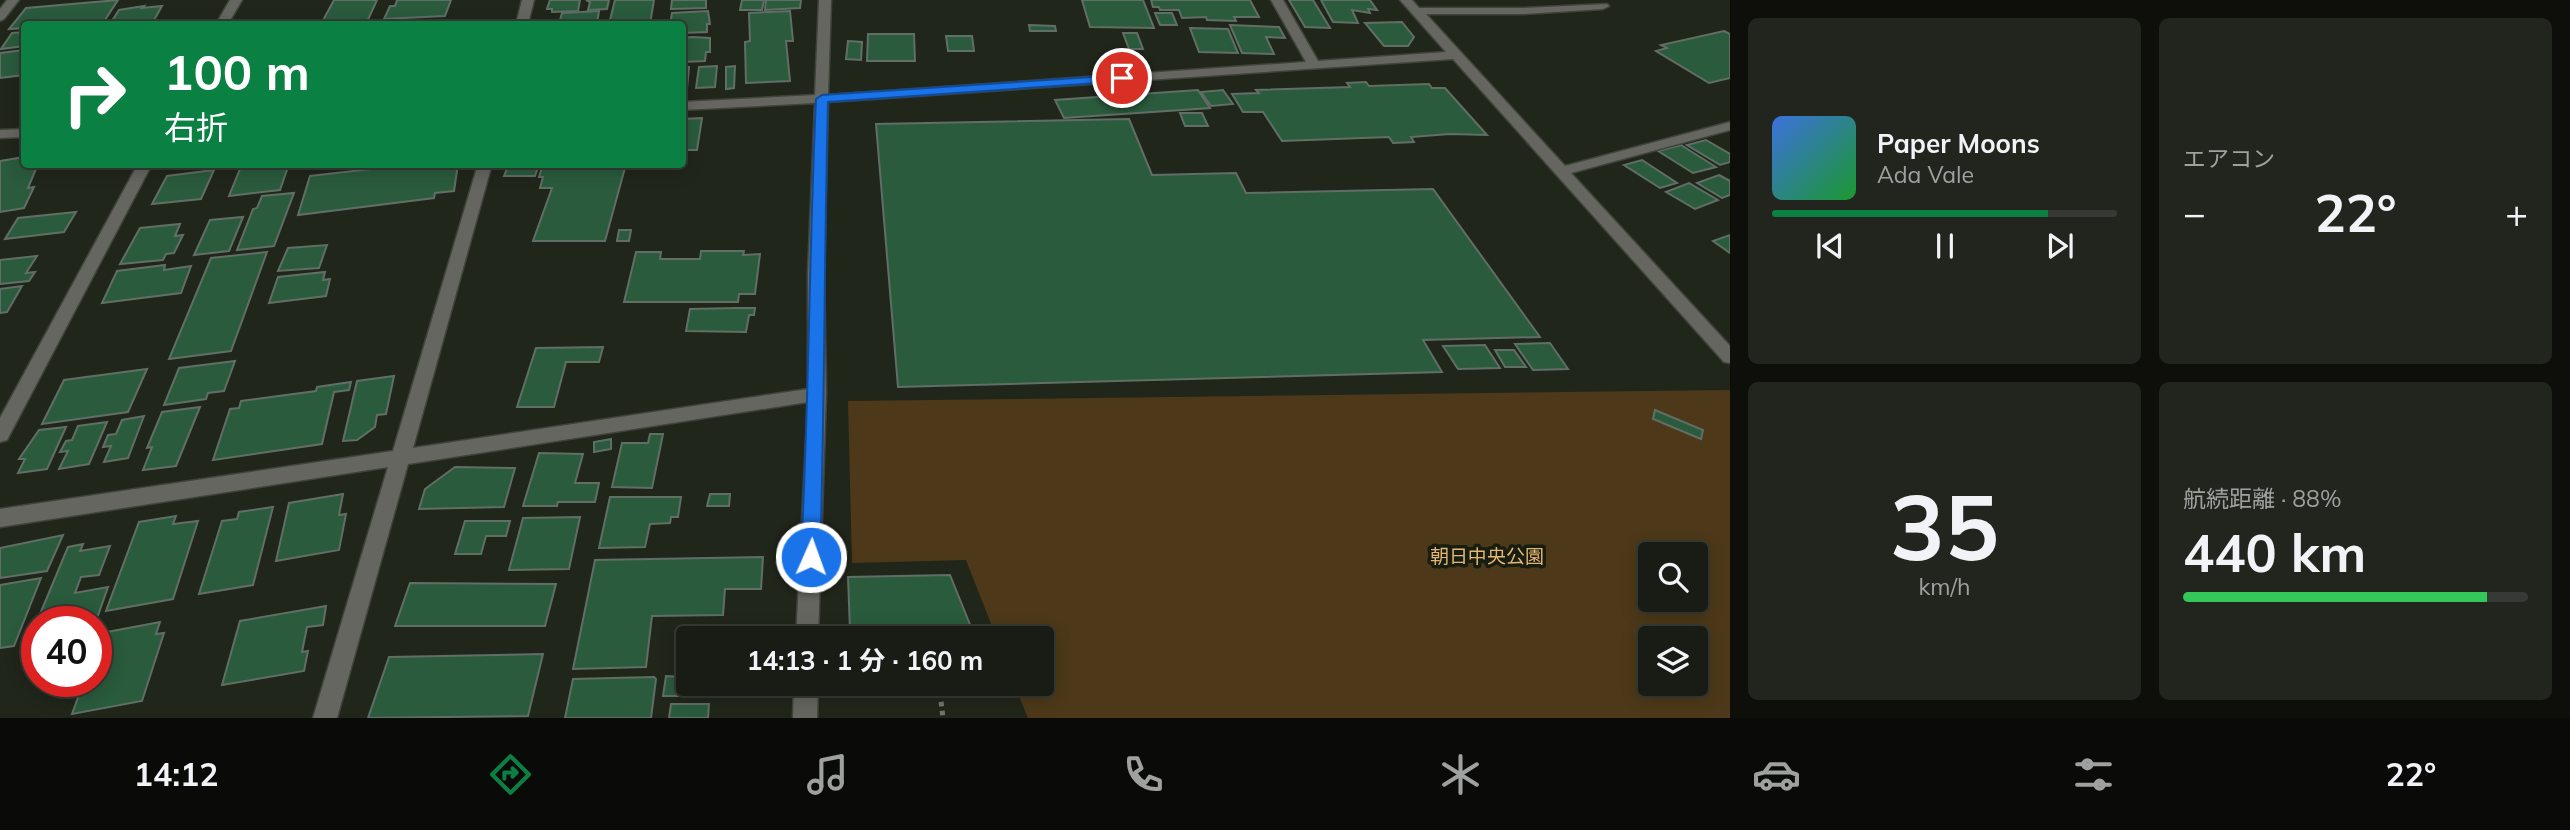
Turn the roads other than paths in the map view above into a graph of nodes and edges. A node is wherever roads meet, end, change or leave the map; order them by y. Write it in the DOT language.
graph roads {
  1 [pos="13,0"];
  2 [pos="236,0"];
  3 [pos="528,0"];
  4 [pos="825,0"];
  5 [pos="1277,0"];
  6 [pos="1412,6"];
  7 [pos="1603,6"];
  8 [pos="0,16"];
  9 [pos="224,21"];
  10 [pos="523,21"];
  11 [pos="1457,55"];
  12 [pos="1314,65"];
  13 [pos="822,99"];
  14 [pos="686,106"];
  15 [pos="1730,126"];
  16 [pos="21,133"];
  17 [pos="0,134"];
  18 [pos="143,168"];
  19 [pos="484,168"];
  20 [pos="1562,171"];
  21 [pos="1730,357"];
  22 [pos="817,394"];
  23 [pos="0,435"];
  24 [pos="401,457"];
  25 [pos="0,518"];
  26 [pos="808,626"];
  27 [pos="806,696"];
  28 [pos="324,718"];
  29 [pos="805,718"];
  1 -- 8 [label="street"];
  2 -- 9 [label="street"];
  3 -- 10 [label="street"];
  4 -- 13 [label="street"];
  5 -- 12 [label="street"];
  6 -- 7 [label="street"];
  6 -- 11 [label="street"];
  11 -- 12 [label="street"];
  11 -- 20 [label="street"];
  12 -- 13 [label="street"];
  13 -- 14 [label="street"];
  13 -- 22 [label="street"];
  15 -- 20 [label="street"];
  16 -- 17 [label="street"];
  18 -- 23 [label="street"];
  19 -- 24 [label="street"];
  20 -- 21 [label="street"];
  22 -- 24 [label="street"];
  22 -- 26 [label="street"];
  24 -- 25 [label="street"];
  24 -- 28 [label="street"];
  27 -- 29 [label="street"];
}
